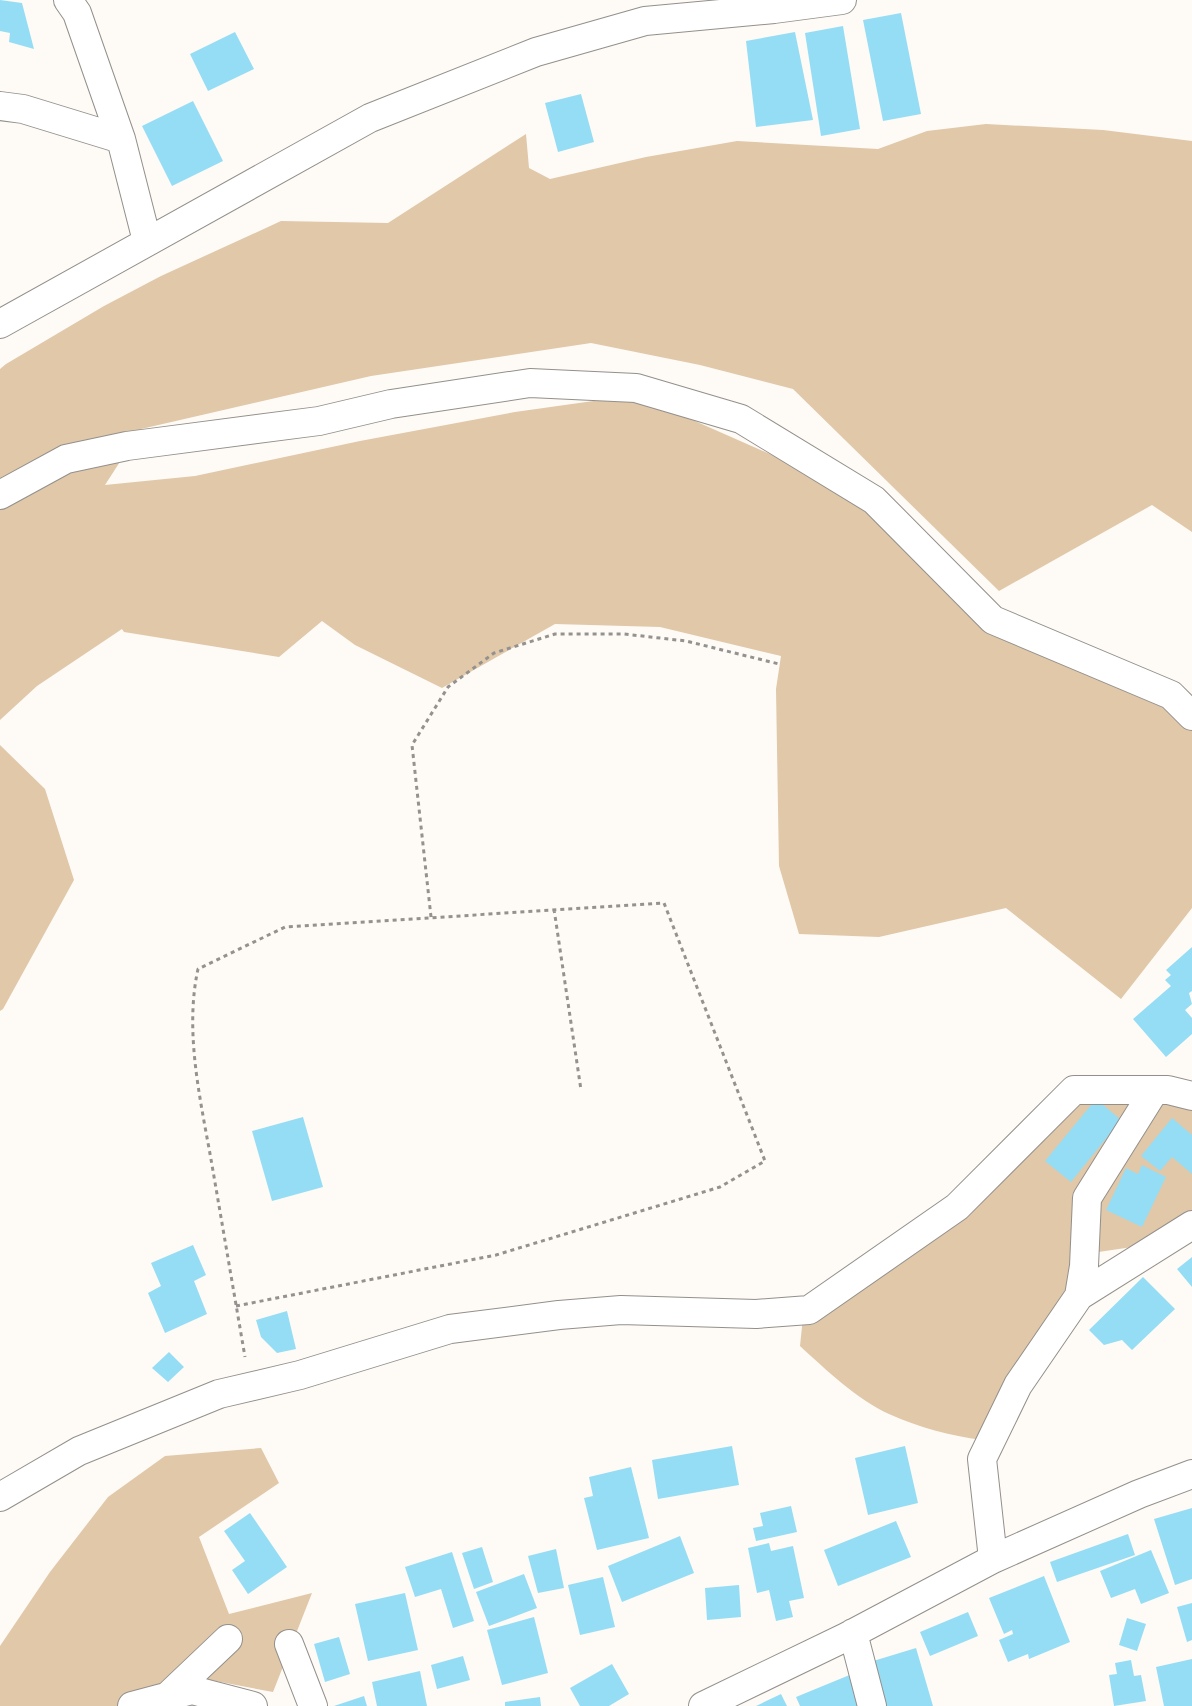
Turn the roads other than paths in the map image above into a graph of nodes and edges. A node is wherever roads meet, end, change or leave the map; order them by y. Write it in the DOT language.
graph roads {
  1 [pos="68,0"];
  2 [pos="842,0"];
  3 [pos="0,106"];
  4 [pos="121,139"];
  5 [pos="147,242"];
  6 [pos="0,324"];
  7 [pos="0,495"];
  8 [pos="1192,716"];
  9 [pos="1154,1091"];
  10 [pos="1192,1096"];
  11 [pos="1192,1226"];
  12 [pos="1080,1296"];
  13 [pos="1192,1474"];
  14 [pos="0,1497"];
  15 [pos="993,1559"];
  16 [pos="853,1634"];
  17 [pos="228,1639"];
  18 [pos="289,1644"];
  19 [pos="167,1696"];
  20 [pos="132,1706"];
  21 [pos="252,1706"];
  22 [pos="313,1706"];
  23 [pos="703,1706"];
  24 [pos="872,1706"];
  1 -- 4 [label="street"];
  2 -- 5 [label="street"];
  3 -- 4 [label="street"];
  4 -- 5 [label="street"];
  5 -- 6 [label="street"];
  7 -- 8 [label="street"];
  9 -- 10 [label="street"];
  9 -- 12 [label="street"];
  9 -- 14 [label="street"];
  11 -- 12 [label="street"];
  12 -- 15 [label="street"];
  13 -- 15 [label="street"];
  15 -- 16 [label="street"];
  16 -- 23 [label="street"];
  16 -- 24 [label="street"];
  17 -- 19 [label="street"];
  18 -- 22 [label="street"];
  19 -- 20 [label="street"];
  19 -- 21 [label="street"];
}
